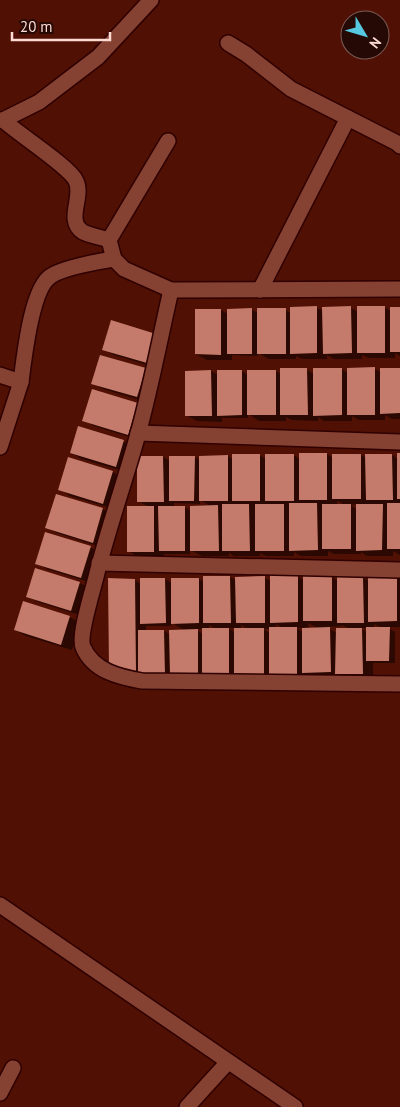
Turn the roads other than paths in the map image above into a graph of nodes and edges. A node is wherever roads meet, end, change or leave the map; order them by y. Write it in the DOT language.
graph roads {
  1 [pos="151,0"];
  2 [pos="228,43"];
  3 [pos="348,118"];
  4 [pos="1,120"];
  5 [pos="168,141"];
  6 [pos="400,146"];
  7 [pos="109,240"];
  8 [pos="114,259"];
  9 [pos="400,289"];
  10 [pos="171,290"];
  11 [pos="260,290"];
  12 [pos="0,375"];
  13 [pos="21,382"];
  14 [pos="138,433"];
  15 [pos="400,442"];
  16 [pos="0,446"];
  17 [pos="99,563"];
  18 [pos="400,570"];
  19 [pos="400,684"];
  20 [pos="0,906"];
  21 [pos="228,1062"];
  22 [pos="13,1068"];
  23 [pos="0,1093"];
  24 [pos="187,1107"];
  25 [pos="295,1107"];
  1 -- 4 [label="street"];
  2 -- 3 [label="street"];
  3 -- 6 [label="street"];
  3 -- 11 [label="street"];
  4 -- 7 [label="street"];
  5 -- 7 [label="street"];
  7 -- 8 [label="street"];
  8 -- 10 [label="street"];
  8 -- 13 [label="street"];
  9 -- 11 [label="street"];
  10 -- 11 [label="street"];
  10 -- 14 [label="street"];
  12 -- 13 [label="street"];
  13 -- 16 [label="street"];
  14 -- 15 [label="street"];
  14 -- 17 [label="street"];
  17 -- 18 [label="street"];
  17 -- 19 [label="street"];
  20 -- 21 [label="street"];
  21 -- 24 [label="street"];
  21 -- 25 [label="street"];
  22 -- 23 [label="street"];
}
